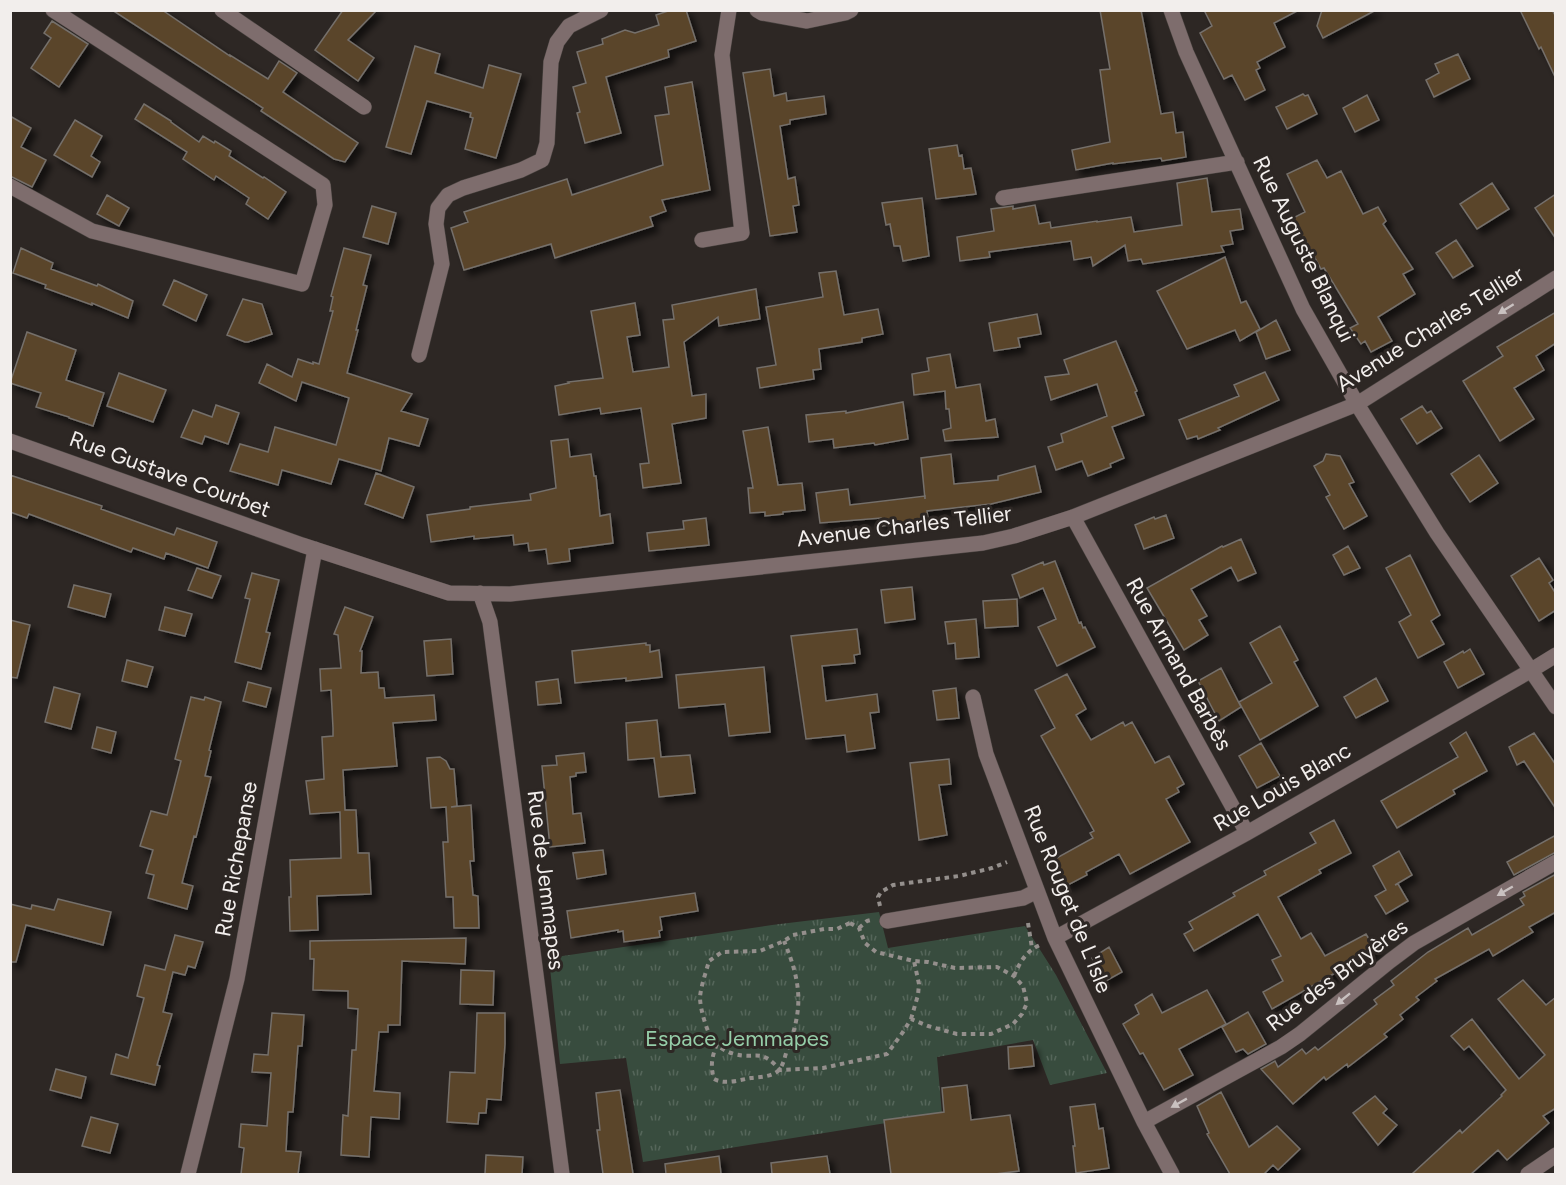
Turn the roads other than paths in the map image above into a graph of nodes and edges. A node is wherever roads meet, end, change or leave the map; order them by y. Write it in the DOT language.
graph roads {
  1 [pos="53,10"];
  2 [pos="222,10"];
  3 [pos="601,10"];
  4 [pos="729,10"];
  5 [pos="757,10"];
  6 [pos="851,10"];
  7 [pos="1171,10"];
  8 [pos="364,107"];
  9 [pos="1237,162"];
  10 [pos="10,186"];
  11 [pos="1003,198"];
  12 [pos="702,240"];
  13 [pos="1556,278"];
  14 [pos="419,355"];
  15 [pos="1357,404"];
  16 [pos="10,441"];
  17 [pos="1072,517"];
  18 [pos="315,549"];
  19 [pos="480,593"];
  20 [pos="1556,655"];
  21 [pos="1530,671"];
  22 [pos="973,697"];
  23 [pos="1556,707"];
  24 [pos="1247,833"];
  25 [pos="1556,862"];
  26 [pos="1037,891"];
  27 [pos="884,915"];
  28 [pos="1055,939"];
  29 [pos="1144,1122"];
  30 [pos="1556,1155"];
  31 [pos="188,1174"];
  32 [pos="562,1174"];
  33 [pos="1172,1174"];
  34 [pos="1528,1174"];
  1 -- 10 [label="street"];
  2 -- 8 [label="street"];
  3 -- 14 [label="street"];
  4 -- 12 [label="street"];
  5 -- 6 [label="street"];
  7 -- 9 [label="street, Rue Auguste Blanqui"];
  9 -- 11 [label="street"];
  9 -- 15 [label="street, Rue Auguste Blanqui"];
  13 -- 15 [label="street, Avenue Charles Tellier, one-way"];
  15 -- 17 [label="street, Avenue Charles Tellier"];
  15 -- 21 [label="street, Rue Auguste Blanqui"];
  16 -- 18 [label="street, Rue Gustave Courbet"];
  17 -- 19 [label="street, Avenue Charles Tellier"];
  17 -- 24 [label="street, Rue Armand Barbès"];
  18 -- 19 [label="street, Avenue Charles Tellier"];
  18 -- 31 [label="street, Rue Richepanse"];
  19 -- 32 [label="street, Rue de Jemmapes"];
  20 -- 21 [label="street, Rue Louis Blanc"];
  21 -- 23 [label="street, Rue Auguste Blanqui"];
  21 -- 24 [label="street, Rue Louis Blanc"];
  22 -- 26 [label="street, Rue Rouget de L'Isle"];
  24 -- 28 [label="street, Rue Louis Blanc"];
  25 -- 29 [label="street, Rue des Bruyères, one-way"];
  26 -- 27 [label="street"];
  26 -- 28 [label="street, Rue Rouget de L'Isle"];
  28 -- 29 [label="street, Rue Rouget de L'Isle"];
  29 -- 33 [label="street, Rue Rouget de L'Isle"];
  30 -- 34 [label="street"];
}
